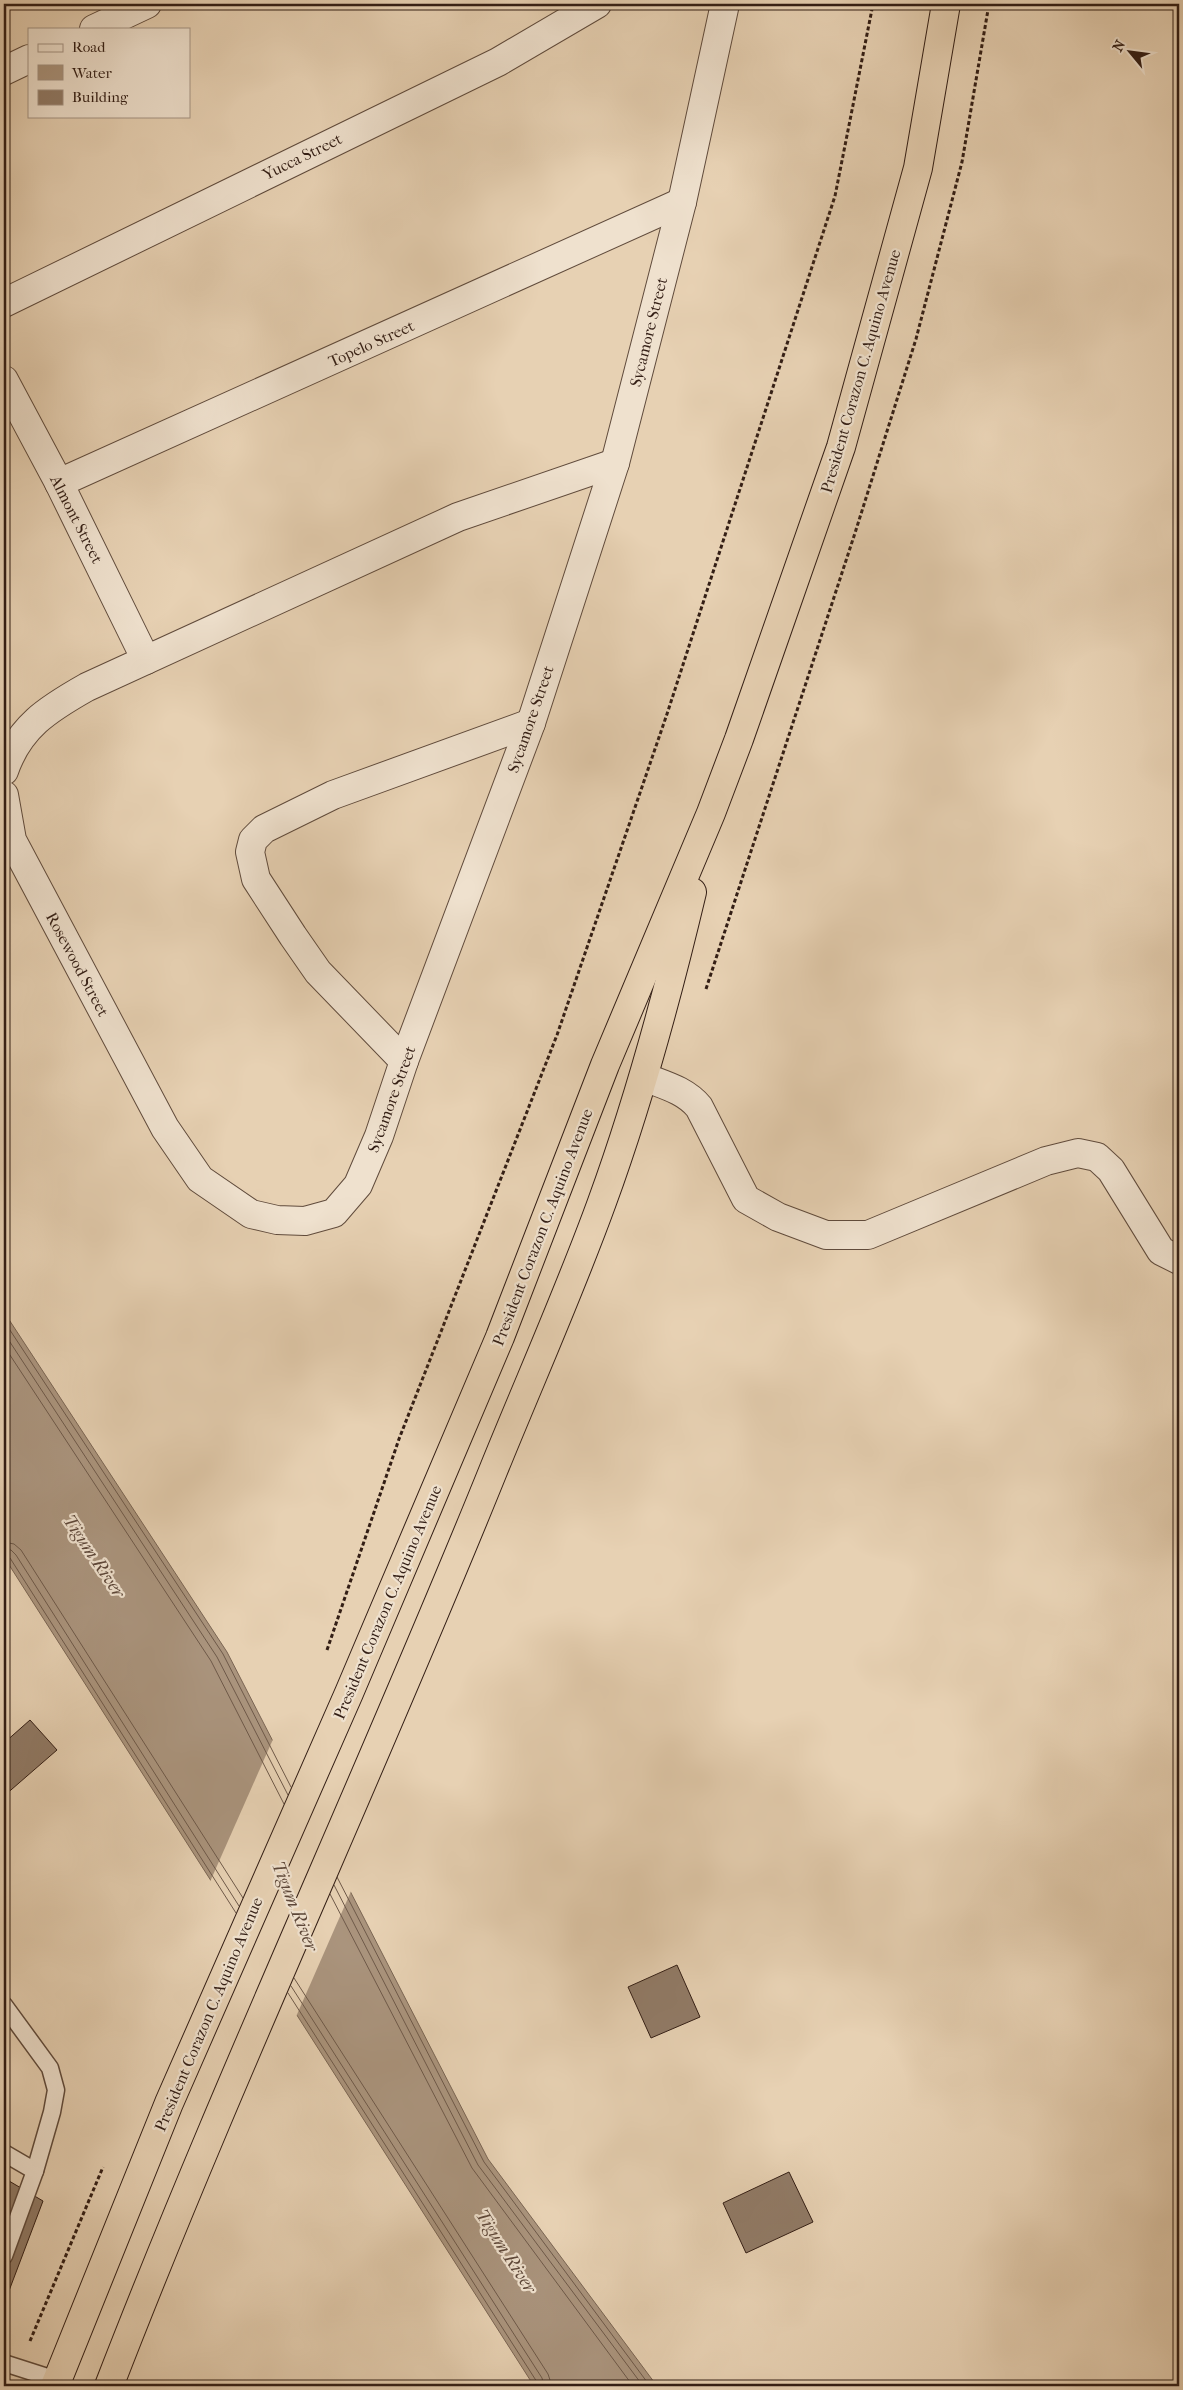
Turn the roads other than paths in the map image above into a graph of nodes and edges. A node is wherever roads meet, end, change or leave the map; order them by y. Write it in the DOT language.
graph roads {
  1 [pos="147,4"];
  2 [pos="598,4"];
  3 [pos="725,4"];
  4 [pos="946,4"];
  5 [pos="96,28"];
  6 [pos="28,59"];
  7 [pos="4,71"];
  8 [pos="682,202"];
  9 [pos="4,304"];
  10 [pos="4,380"];
  11 [pos="614,463"];
  12 [pos="60,484"];
  13 [pos="146,660"];
  14 [pos="531,723"];
  15 [pos="4,771"];
  16 [pos="4,795"];
  17 [pos="711,813"];
  18 [pos="404,1062"];
  19 [pos="644,1077"];
  20 [pos="165,1128"];
  21 [pos="1179,1260"];
  22 [pos="4,2005"];
  23 [pos="4,2153"];
  24 [pos="34,2171"];
  25 [pos="4,2256"];
  26 [pos="11,2365"];
  27 [pos="56,2383"];
  28 [pos="109,2386"];
  1 -- 5 [label="street"];
  2 -- 9 [label="street, Yucca Street"];
  3 -- 8 [label="street, Sycamore Street"];
  4 -- 17 [label="highway, President Corazon C. Aquino Avenue"];
  6 -- 7 [label="street"];
  8 -- 11 [label="street, Sycamore Street"];
  8 -- 12 [label="street, Topelo Street"];
  10 -- 12 [label="street, Almont Street"];
  11 -- 13 [label="street"];
  11 -- 14 [label="street, Sycamore Street"];
  12 -- 13 [label="street, Almont Street"];
  13 -- 15 [label="street"];
  14 -- 18 [label="street, Sycamore Street"];
  14 -- 18 [label="street"];
  16 -- 20 [label="street, Rosewood Street"];
  17 -- 19 [label="highway, President Corazon C. Aquino Avenue"];
  17 -- 27 [label="highway, President Corazon C. Aquino Avenue"];
  18 -- 20 [label="street, Sycamore Street"];
  19 -- 21 [label="street"];
  19 -- 28 [label="highway, President Corazon C. Aquino Avenue"];
  22 -- 24 [label="lane"];
  23 -- 24 [label="lane"];
  24 -- 25 [label="lane"];
  26 -- 27 [label="lane"];
}
